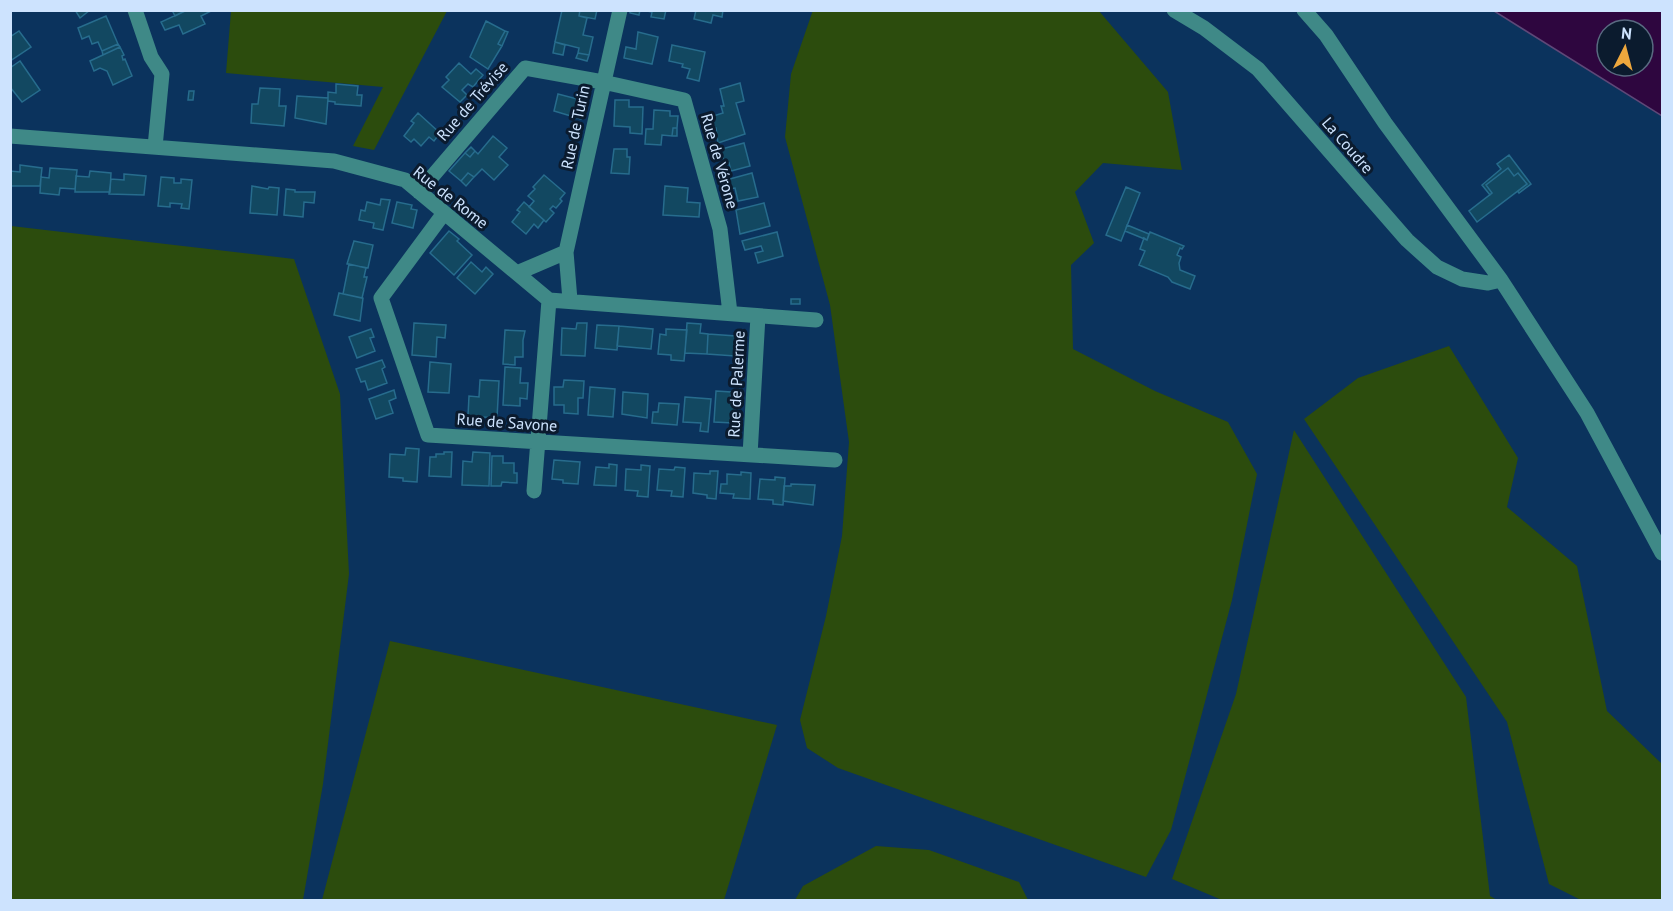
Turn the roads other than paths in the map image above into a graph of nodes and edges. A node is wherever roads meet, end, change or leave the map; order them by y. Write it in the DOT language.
graph roads {
  1 [pos="135,10"];
  2 [pos="620,10"];
  3 [pos="1174,10"];
  4 [pos="1304,10"];
  5 [pos="603,82"];
  6 [pos="10,136"];
  7 [pos="155,147"];
  8 [pos="418,192"];
  9 [pos="444,213"];
  10 [pos="566,252"];
  11 [pos="517,273"];
  12 [pos="1501,280"];
  13 [pos="549,300"];
  14 [pos="570,300"];
  15 [pos="730,313"];
  16 [pos="758,316"];
  17 [pos="816,320"];
  18 [pos="538,442"];
  19 [pos="750,455"];
  20 [pos="835,460"];
  21 [pos="534,491"];
  22 [pos="1662,553"];
  1 -- 7 [label="street"];
  2 -- 5 [label="street, Rue de Turin"];
  3 -- 12 [label="street, La Coudre"];
  4 -- 12 [label="street"];
  5 -- 8 [label="street, Rue de Trévise"];
  5 -- 10 [label="street, Rue de Turin"];
  5 -- 15 [label="street, Rue de Vérone"];
  6 -- 7 [label="street, Rue de Rome"];
  7 -- 8 [label="street, Rue de Rome"];
  8 -- 9 [label="street, Rue de Rome"];
  9 -- 11 [label="street, Rue de Rome"];
  9 -- 18 [label="street, Rue de Savone"];
  10 -- 11 [label="street"];
  10 -- 14 [label="street, Rue de Turin"];
  11 -- 13 [label="street, Rue de Rome"];
  12 -- 22 [label="street"];
  13 -- 14 [label="street"];
  13 -- 18 [label="street"];
  14 -- 15 [label="street"];
  15 -- 16 [label="street"];
  16 -- 17 [label="street"];
  16 -- 19 [label="street, Rue de Palerme"];
  18 -- 19 [label="street, Rue de Savone"];
  18 -- 21 [label="street"];
  19 -- 20 [label="street, Rue de Savone"];
}
